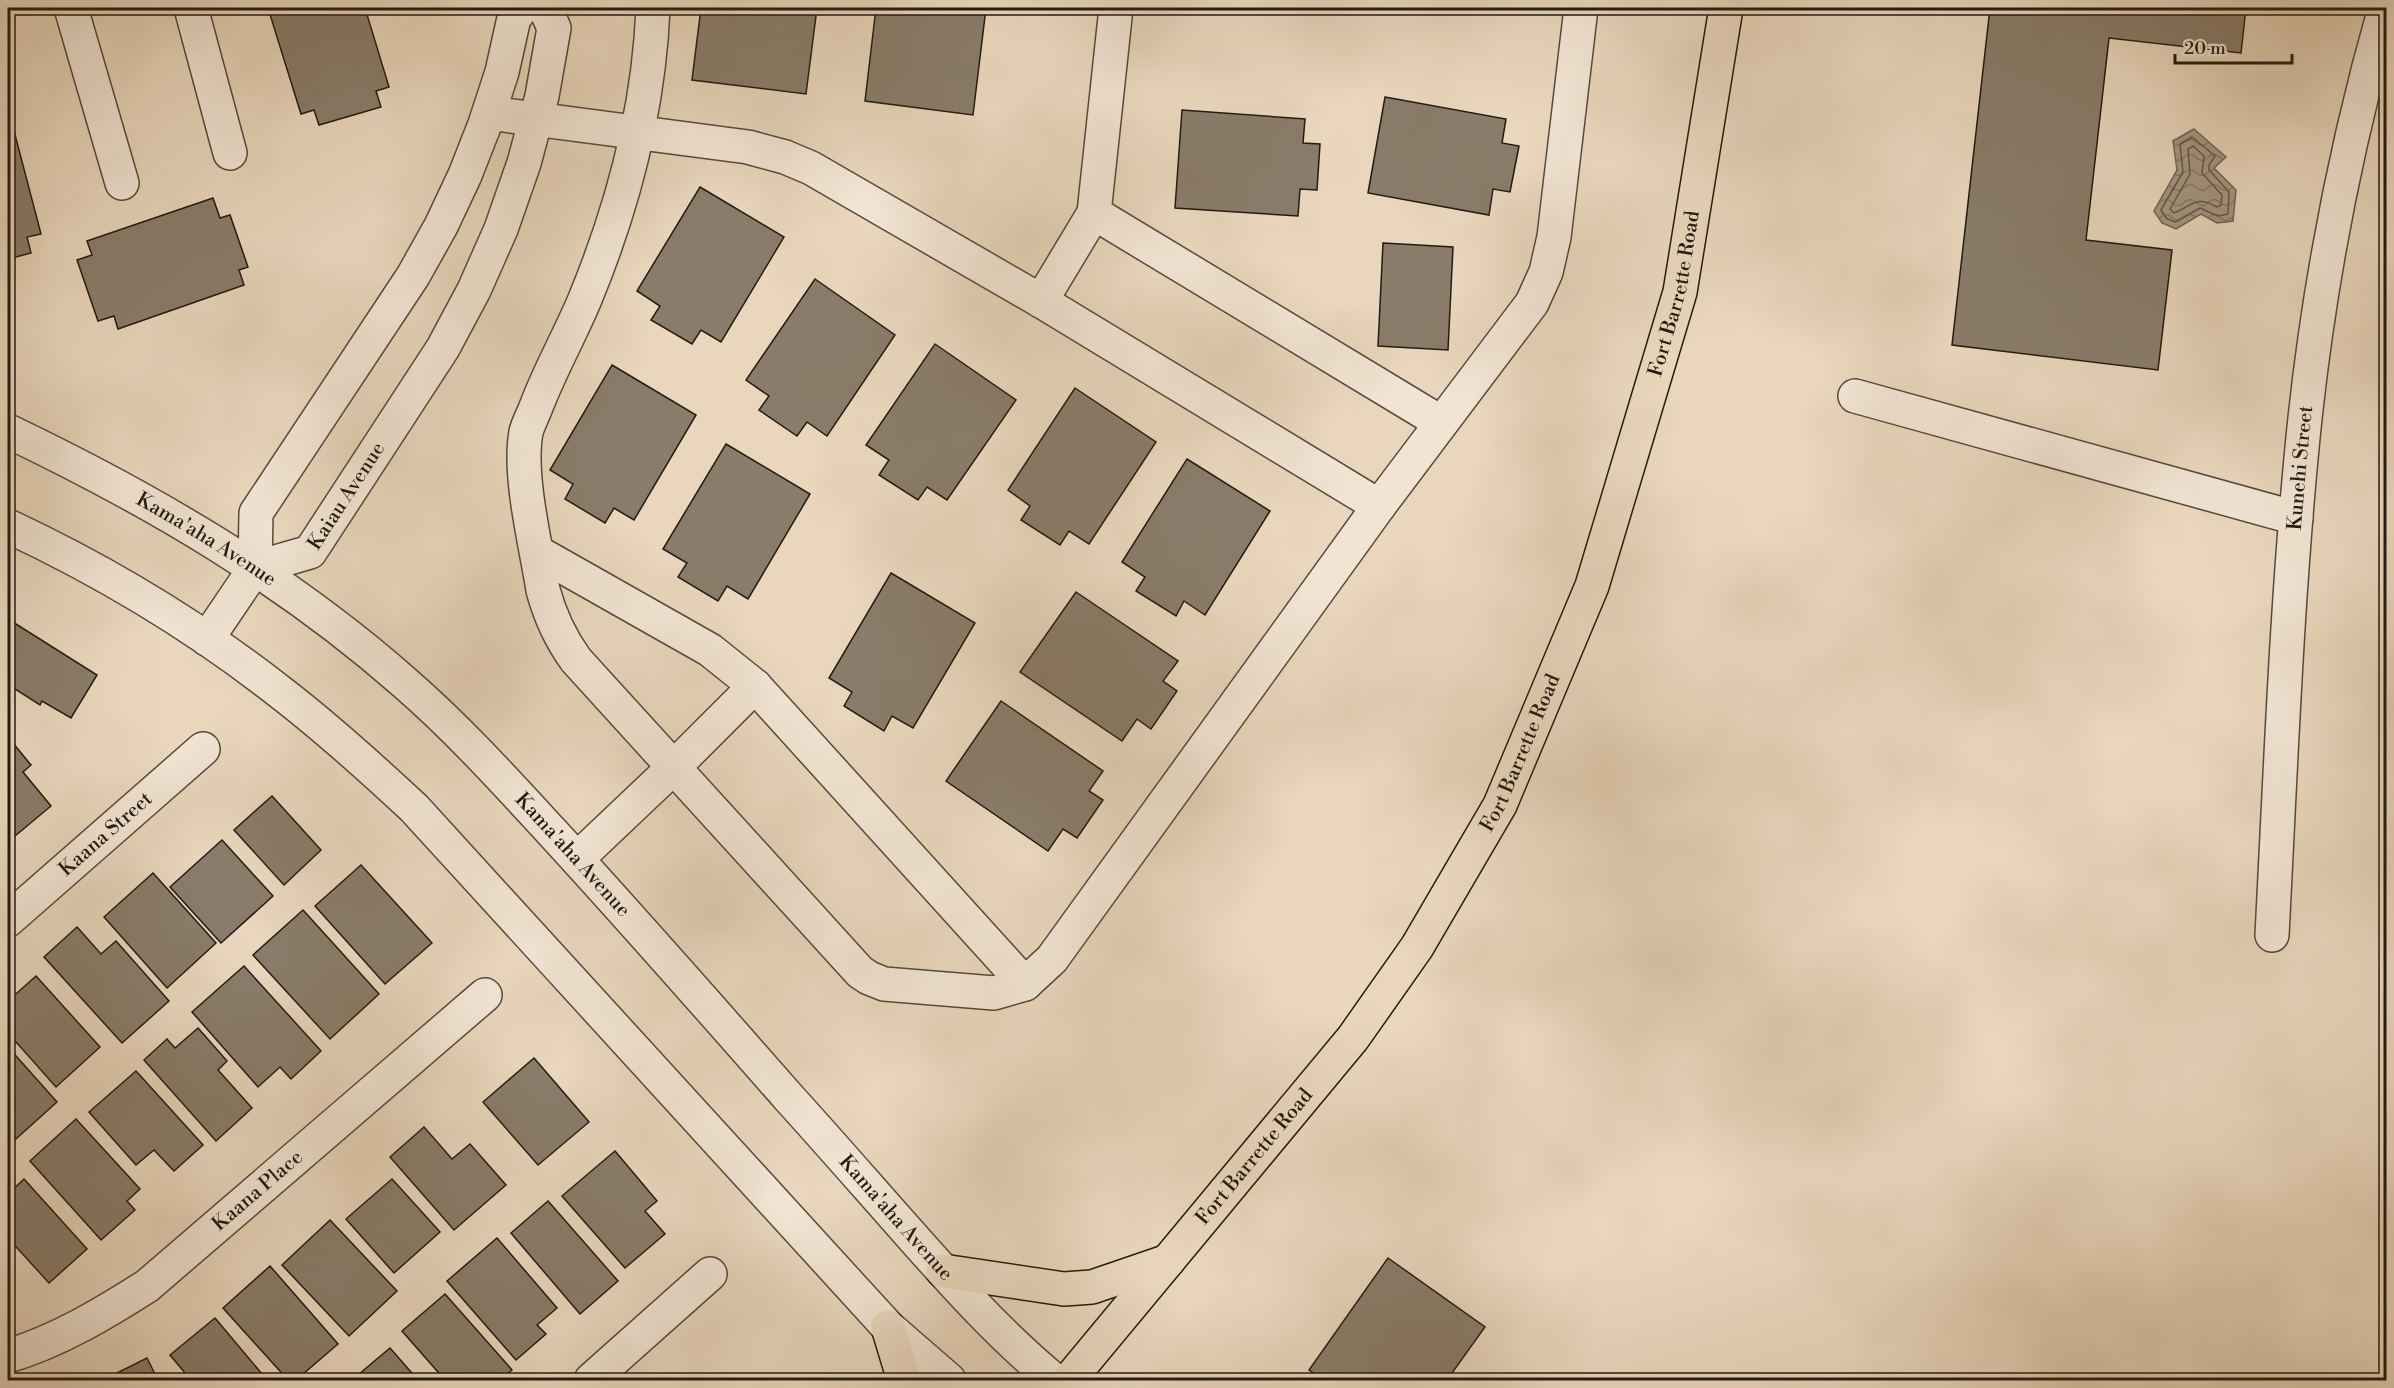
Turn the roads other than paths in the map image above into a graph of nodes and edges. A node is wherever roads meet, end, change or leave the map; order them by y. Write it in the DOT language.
graph roads {
  1 [pos="71,8"];
  2 [pos="191,8"];
  3 [pos="522,8"];
  4 [pos="545,8"];
  5 [pos="653,8"];
  6 [pos="1116,8"];
  7 [pos="1581,8"];
  8 [pos="1726,8"];
  9 [pos="2385,8"];
  10 [pos="489,113"];
  11 [pos="536,119"];
  12 [pos="636,132"];
  13 [pos="230,153"];
  14 [pos="122,183"];
  15 [pos="1094,213"];
  16 [pos="1041,301"];
  17 [pos="1855,396"];
  18 [pos="1440,422"];
  19 [pos="8,431"];
  20 [pos="1378,506"];
  21 [pos="2296,518"];
  22 [pos="8,526"];
  23 [pos="537,552"];
  24 [pos="255,568"];
  25 [pos="207,639"];
  26 [pos="755,686"];
  27 [pos="203,749"];
  28 [pos="674,767"];
  29 [pos="577,859"];
  30 [pos="8,920"];
  31 [pos="2272,935"];
  32 [pos="1025,984"];
  33 [pos="485,994"];
  34 [pos="1168,1262"];
  35 [pos="943,1271"];
  36 [pos="710,1274"];
  37 [pos="888,1327"];
  38 [pos="8,1356"];
  39 [pos="591,1380"];
  40 [pos="904,1380"];
  41 [pos="949,1380"];
  42 [pos="1054,1380"];
  43 [pos="1069,1380"];
  1 -- 14 [label="street"];
  2 -- 13 [label="street"];
  3 -- 10 [label="street"];
  4 -- 11 [label="street, Kaiau Avenue"];
  5 -- 12 [label="street"];
  6 -- 15 [label="street"];
  7 -- 18 [label="street"];
  8 -- 34 [label="main road, Fort Barrette Road"];
  9 -- 21 [label="street, Kunehi Street"];
  10 -- 11 [label="street"];
  10 -- 24 [label="street"];
  11 -- 12 [label="street"];
  11 -- 24 [label="street, Kaiau Avenue"];
  12 -- 16 [label="street"];
  12 -- 23 [label="street"];
  15 -- 16 [label="street"];
  15 -- 18 [label="street"];
  16 -- 20 [label="street"];
  17 -- 21 [label="street"];
  18 -- 20 [label="street"];
  19 -- 24 [label="street, Kama'aha Avenue"];
  20 -- 32 [label="street"];
  21 -- 31 [label="street, Kunehi Street"];
  22 -- 25 [label="street"];
  23 -- 26 [label="street"];
  23 -- 28 [label="street"];
  24 -- 25 [label="street"];
  24 -- 29 [label="street, Kama'aha Avenue"];
  25 -- 37 [label="street"];
  26 -- 28 [label="street"];
  26 -- 32 [label="street"];
  27 -- 30 [label="street, Kaana Street"];
  28 -- 29 [label="street"];
  28 -- 32 [label="street"];
  29 -- 35 [label="street, Kama'aha Avenue"];
  33 -- 38 [label="street, Kaana Place"];
  34 -- 35 [label="main road"];
  34 -- 43 [label="main road, Fort Barrette Road"];
  35 -- 42 [label="street, Kama'aha Avenue"];
  36 -- 39 [label="street"];
  37 -- 40 [label="main road"];
  37 -- 41 [label="street"];
}
